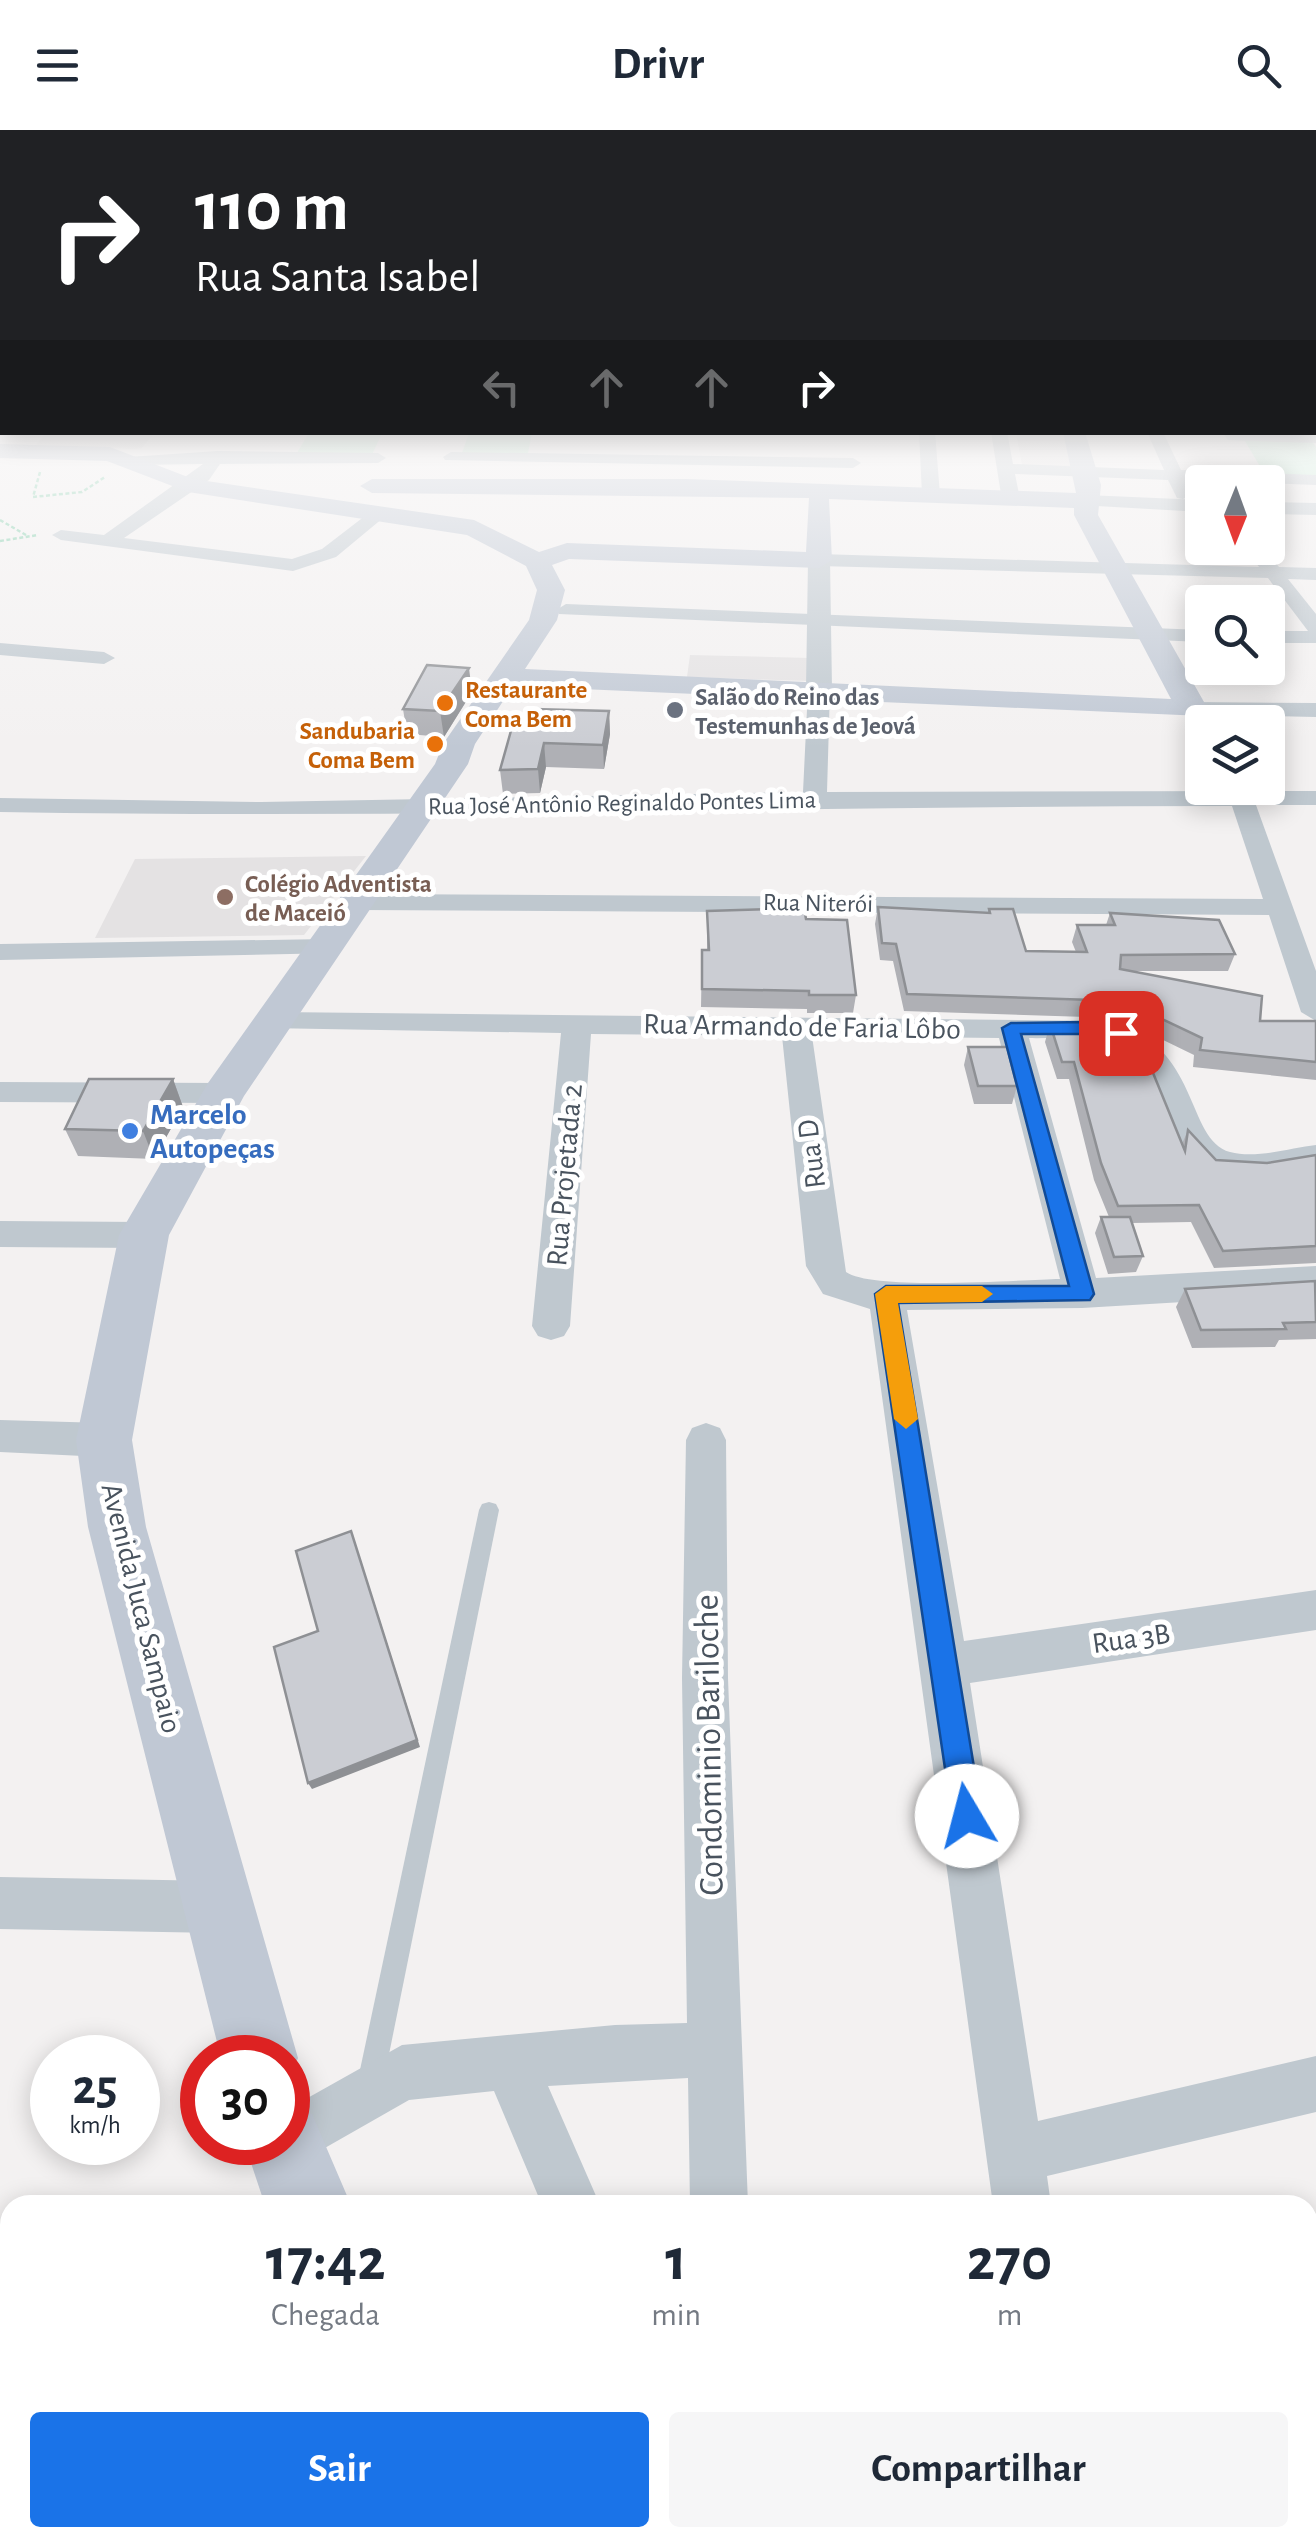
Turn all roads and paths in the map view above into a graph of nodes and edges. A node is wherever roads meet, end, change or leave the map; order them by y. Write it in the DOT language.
graph roads {
  1 [pos="5,523"];
  2 [pos="137,523"];
  3 [pos="367,523"];
  4 [pos="441,523"];
  5 [pos="547,523"];
  6 [pos="564,523"];
  7 [pos="573,523"];
  8 [pos="643,523"];
  9 [pos="824,523"];
  10 [pos="1090,523"];
  11 [pos="474,528"];
  12 [pos="26,535"];
  13 [pos="61,535"];
  14 [pos="0,540"];
  15 [pos="109,540"];
  16 [pos="819,560"];
  17 [pos="537,561"];
  18 [pos="1267,565"];
  19 [pos="1118,571"];
  20 [pos="1316,574"];
  21 [pos="1275,575"];
  22 [pos="566,610"];
  23 [pos="819,618"];
  24 [pos="1316,627"];
  25 [pos="1151,635"];
  26 [pos="1185,636"];
  27 [pos="1285,636"];
  28 [pos="1316,637"];
  29 [pos="0,649"];
  30 [pos="104,658"];
  31 [pos="514,678"];
  32 [pos="819,689"];
  33 [pos="1190,705"];
  34 [pos="1316,710"];
  35 [pos="1285,712"];
  36 [pos="1185,717"];
  37 [pos="436,785"];
  38 [pos="1185,793"];
  39 [pos="1285,796"];
  40 [pos="1316,798"];
  41 [pos="815,799"];
  42 [pos="1245,805"];
  43 [pos="7,806"];
  44 [pos="358,902"];
  45 [pos="1277,907"];
  46 [pos="328,947"];
  47 [pos="0,952"];
  48 [pos="1316,1012"];
  49 [pos="277,1021"];
  50 [pos="576,1023"];
  51 [pos="796,1024"];
  52 [pos="1011,1028"];
  53 [pos="0,1092"];
  54 [pos="224,1093"];
  55 [pos="1316,1156"];
  56 [pos="0,1234"];
  57 [pos="144,1235"];
  58 [pos="1316,1280"];
  59 [pos="886,1294"];
  60 [pos="1082,1294"];
  61 [pos="551,1326"];
  62 [pos="0,1436"];
  63 [pos="104,1440"];
  64 [pos="706,1440"];
  65 [pos="489,1510"];
  66 [pos="1316,1610"];
  67 [pos="945,1665"];
  68 [pos="0,1904"];
  69 [pos="217,1907"];
  70 [pos="253,2035"];
  71 [pos="715,2050"];
  72 [pos="509,2062"];
  73 [pos="1316,2084"];
  74 [pos="368,2094"];
  75 [pos="310,2147"];
  76 [pos="1018,2180"];
  77 [pos="567,2195"];
  78 [pos="719,2195"];
  1 -- 12 [label="path"];
  2 -- 15 [label="street"];
  3 -- 15 [label="street"];
  4 -- 11 [label="main road"];
  5 -- 11 [label="main road"];
  6 -- 17 [label="main road"];
  7 -- 22 [label="main road"];
  8 -- 16 [label="main road"];
  9 -- 16 [label="main road"];
  10 -- 19 [label="main road"];
  11 -- 17 [label="main road"];
  12 -- 13 [label="path"];
  12 -- 14 [label="path"];
  13 -- 15 [label="street"];
  16 -- 19 [label="street"];
  16 -- 23 [label="street"];
  17 -- 31 [label="main road, Avenida Juca Sampaio"];
  18 -- 21 [label="street"];
  19 -- 21 [label="street"];
  19 -- 25 [label="main road"];
  20 -- 21 [label="street"];
  21 -- 24 [label="street"];
  22 -- 23 [label="street"];
  22 -- 31 [label="main road, Avenida Juca Sampaio"];
  23 -- 25 [label="street"];
  23 -- 32 [label="street"];
  25 -- 26 [label="street"];
  25 -- 33 [label="main road"];
  27 -- 28 [label="street"];
  29 -- 30 [label="street"];
  31 -- 32 [label="main road"];
  31 -- 37 [label="main road, Avenida Juca Sampaio"];
  32 -- 36 [label="main road"];
  32 -- 41 [label="street"];
  34 -- 35 [label="street"];
  37 -- 41 [label="street, Rua José Antônio Reginaldo Pontes Lima"];
  37 -- 43 [label="street, Rua José Antônio Reginaldo Pontes Lima"];
  37 -- 44 [label="main road, Avenida Juca Sampaio"];
  38 -- 41 [label="street, Rua José Antônio Reginaldo Pontes Lima"];
  39 -- 40 [label="street, Rua José Antônio Reginaldo Pontes Lima"];
  42 -- 45 [label="street"];
  44 -- 45 [label="street, Rua Niterói"];
  44 -- 46 [label="main road, Avenida Juca Sampaio"];
  45 -- 48 [label="street"];
  46 -- 47 [label="street"];
  46 -- 49 [label="main road, Avenida Juca Sampaio"];
  49 -- 50 [label="street, Rua Armando de Faria Lôbo"];
  49 -- 54 [label="main road, Avenida Juca Sampaio"];
  50 -- 51 [label="street, Rua Armando de Faria Lôbo"];
  50 -- 61 [label="street, Rua Projetada 2"];
  51 -- 52 [label="street, Rua Armando de Faria Lôbo"];
  51 -- 59 [label="street, Rua D"];
  52 -- 55 [label="street, Rua Armando de Faria Lôbo"];
  52 -- 60 [label="street"];
  53 -- 54 [label="street"];
  54 -- 57 [label="main road, Avenida Juca Sampaio"];
  56 -- 57 [label="street"];
  57 -- 63 [label="main road, Avenida Juca Sampaio"];
  58 -- 60 [label="street"];
  59 -- 60 [label="street"];
  59 -- 67 [label="street"];
  62 -- 63 [label="street"];
  63 -- 69 [label="main road, Avenida Juca Sampaio"];
  64 -- 71 [label="street, Condominio Bariloche"];
  65 -- 74 [label="lane"];
  66 -- 67 [label="street, Rua 3B"];
  67 -- 76 [label="street"];
  68 -- 69 [label="street"];
  69 -- 70 [label="main road, Avenida Juca Sampaio"];
  71 -- 72 [label="street"];
  71 -- 78 [label="street, Condominio Bariloche"];
  72 -- 74 [label="street"];
  72 -- 77 [label="street"];
  73 -- 76 [label="street"];
  74 -- 75 [label="street"];
}
